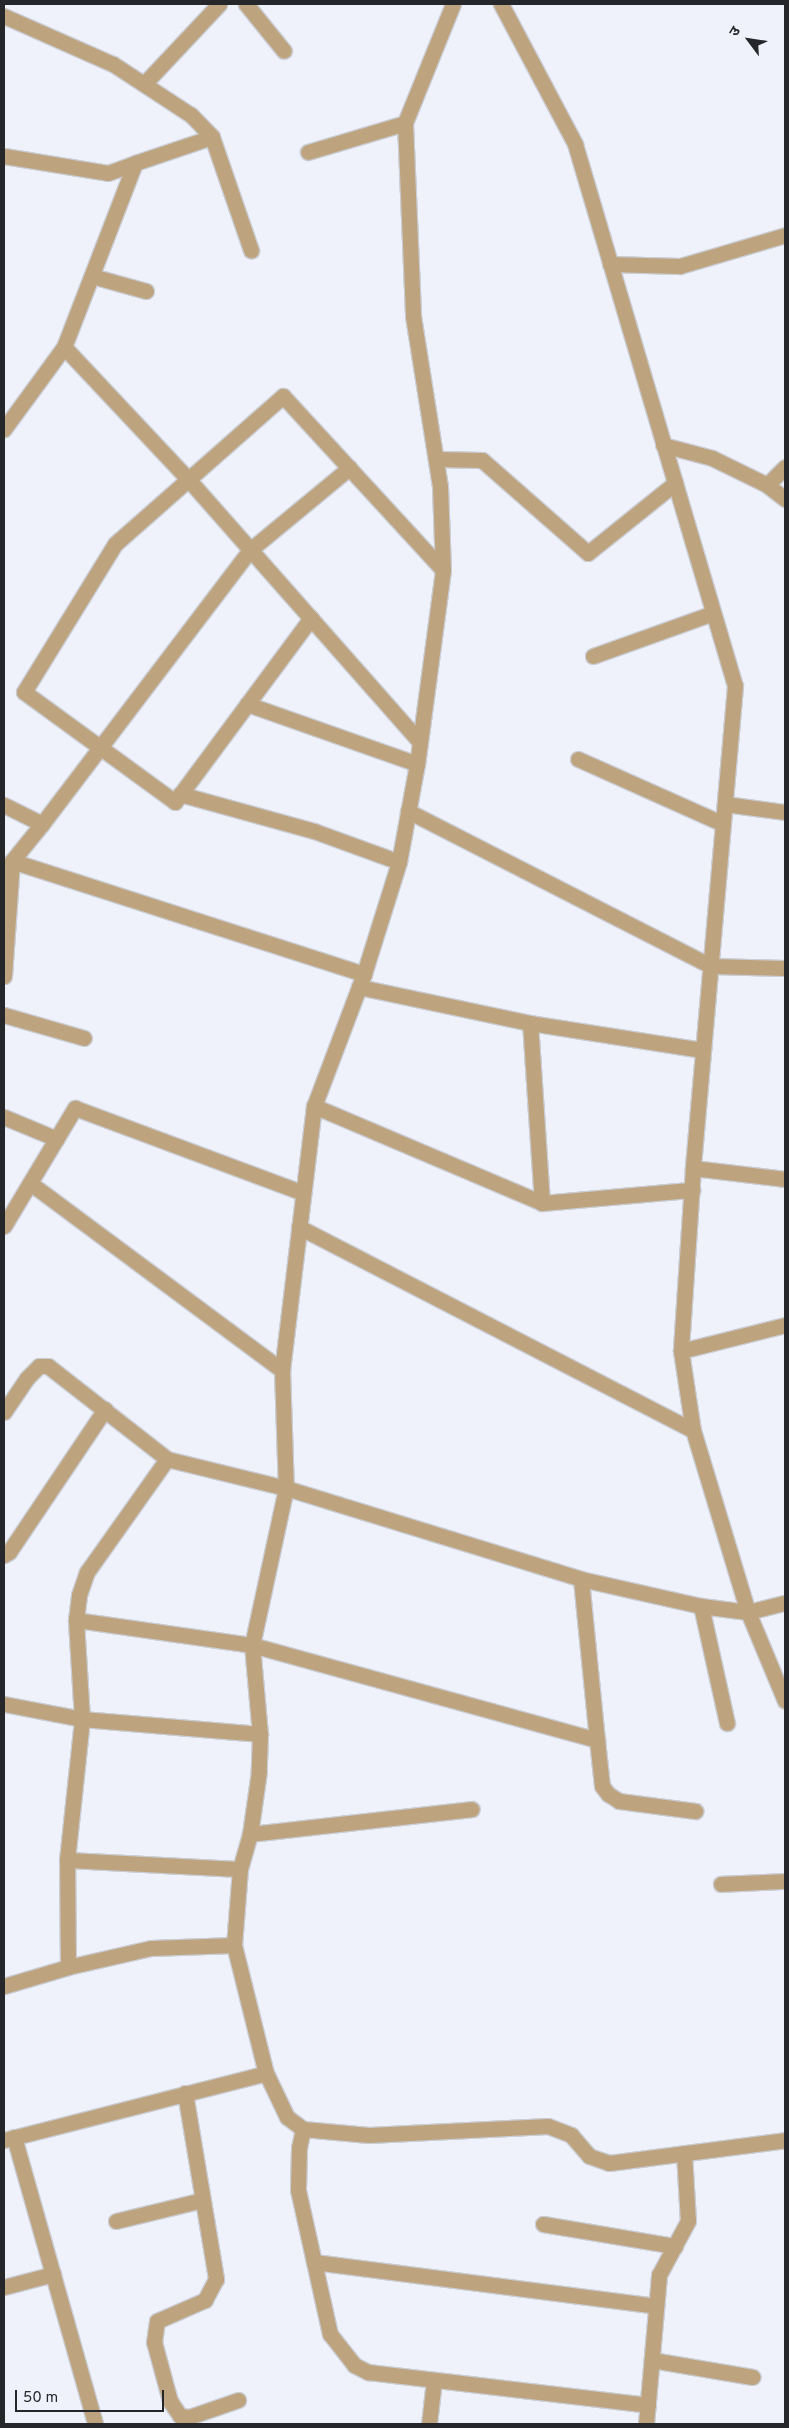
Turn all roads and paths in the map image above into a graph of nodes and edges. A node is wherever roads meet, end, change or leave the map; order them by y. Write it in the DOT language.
graph roads {
  1 [pos="219,4"];
  2 [pos="246,4"];
  3 [pos="453,4"];
  4 [pos="501,4"];
  5 [pos="4,16"];
  6 [pos="284,51"];
  7 [pos="144,84"];
  8 [pos="405,123"];
  9 [pos="212,137"];
  10 [pos="308,152"];
  11 [pos="4,156"];
  12 [pos="135,163"];
  13 [pos="785,235"];
  14 [pos="251,250"];
  15 [pos="610,264"];
  16 [pos="92,276"];
  17 [pos="146,292"];
  18 [pos="64,347"];
  19 [pos="4,429"];
  20 [pos="663,445"];
  21 [pos="436,459"];
  22 [pos="785,467"];
  23 [pos="349,468"];
  24 [pos="188,479"];
  25 [pos="675,483"];
  26 [pos="767,485"];
  27 [pos="785,499"];
  28 [pos="250,550"];
  29 [pos="443,570"];
  30 [pos="713,614"];
  31 [pos="311,618"];
  32 [pos="593,656"];
  33 [pos="247,704"];
  34 [pos="420,742"];
  35 [pos="100,747"];
  36 [pos="578,759"];
  37 [pos="417,764"];
  38 [pos="180,794"];
  39 [pos="725,804"];
  40 [pos="4,805"];
  41 [pos="408,811"];
  42 [pos="785,812"];
  43 [pos="42,824"];
  44 [pos="723,824"];
  45 [pos="12,861"];
  46 [pos="399,862"];
  47 [pos="711,966"];
  48 [pos="785,968"];
  49 [pos="4,975"];
  50 [pos="361,980"];
  51 [pos="4,1015"];
  52 [pos="530,1023"];
  53 [pos="84,1038"];
  54 [pos="704,1050"];
  55 [pos="314,1106"];
  56 [pos="4,1117"];
  57 [pos="57,1139"];
  58 [pos="693,1168"];
  59 [pos="785,1178"];
  60 [pos="30,1183"];
  61 [pos="692,1190"];
  62 [pos="304,1192"];
  63 [pos="542,1203"];
  64 [pos="4,1226"];
  65 [pos="299,1227"];
  66 [pos="785,1325"];
  67 [pos="681,1351"];
  68 [pos="282,1370"];
  69 [pos="105,1409"];
  70 [pos="4,1412"];
  71 [pos="693,1430"];
  72 [pos="167,1459"];
  73 [pos="286,1488"];
  74 [pos="4,1554"];
  75 [pos="580,1579"];
  76 [pos="785,1603"];
  77 [pos="701,1606"];
  78 [pos="748,1612"];
  79 [pos="76,1620"];
  80 [pos="252,1645"];
  81 [pos="785,1701"];
  82 [pos="4,1704"];
  83 [pos="82,1718"];
  84 [pos="727,1723"];
  85 [pos="260,1734"];
  86 [pos="597,1740"];
  87 [pos="472,1809"];
  88 [pos="694,1811"];
  89 [pos="250,1834"];
  90 [pos="67,1860"];
  91 [pos="240,1869"];
  92 [pos="785,1882"];
  93 [pos="721,1884"];
  94 [pos="234,1944"];
  95 [pos="68,1967"];
  96 [pos="4,1986"];
  97 [pos="266,2073"];
  98 [pos="185,2093"];
  99 [pos="304,2129"];
  100 [pos="9,2138"];
  101 [pos="785,2140"];
  102 [pos="684,2153"];
  103 [pos="203,2200"];
  104 [pos="116,2221"];
  105 [pos="543,2224"];
  106 [pos="675,2246"];
  107 [pos="314,2262"];
  108 [pos="53,2274"];
  109 [pos="4,2287"];
  110 [pos="656,2306"];
  111 [pos="652,2360"];
  112 [pos="753,2377"];
  113 [pos="434,2380"];
  114 [pos="238,2400"];
  115 [pos="648,2405"];
  116 [pos="95,2424"];
  117 [pos="428,2424"];
  118 [pos="646,2424"];
  1 -- 7 [label="street"];
  2 -- 6 [label="street"];
  3 -- 8 [label="street"];
  4 -- 15 [label="street"];
  5 -- 7 [label="street"];
  7 -- 9 [label="street"];
  8 -- 10 [label="street"];
  8 -- 21 [label="street"];
  9 -- 12 [label="street"];
  9 -- 14 [label="street"];
  11 -- 12 [label="street"];
  12 -- 16 [label="street"];
  13 -- 15 [label="street"];
  15 -- 20 [label="street"];
  16 -- 17 [label="street"];
  16 -- 18 [label="street"];
  18 -- 19 [label="street"];
  18 -- 24 [label="street"];
  20 -- 25 [label="street"];
  20 -- 26 [label="street"];
  21 -- 25 [label="street"];
  21 -- 29 [label="street"];
  22 -- 26 [label="street"];
  23 -- 24 [label="street"];
  23 -- 28 [label="street"];
  23 -- 29 [label="street"];
  24 -- 28 [label="street"];
  24 -- 35 [label="street"];
  25 -- 30 [label="street"];
  26 -- 27 [label="street"];
  28 -- 31 [label="street"];
  28 -- 35 [label="street"];
  29 -- 34 [label="street"];
  30 -- 32 [label="street"];
  30 -- 39 [label="street"];
  31 -- 33 [label="street"];
  31 -- 34 [label="street"];
  33 -- 37 [label="street"];
  33 -- 38 [label="street"];
  34 -- 37 [label="street"];
  35 -- 38 [label="street"];
  35 -- 43 [label="street"];
  36 -- 44 [label="street"];
  37 -- 41 [label="street"];
  38 -- 46 [label="street"];
  39 -- 42 [label="street"];
  39 -- 44 [label="street"];
  40 -- 43 [label="street"];
  41 -- 46 [label="street"];
  41 -- 47 [label="street"];
  43 -- 45 [label="street"];
  44 -- 47 [label="street"];
  45 -- 49 [label="street"];
  45 -- 50 [label="street"];
  46 -- 50 [label="street"];
  47 -- 48 [label="street"];
  47 -- 54 [label="street"];
  50 -- 52 [label="street"];
  50 -- 55 [label="street"];
  51 -- 53 [label="street"];
  52 -- 54 [label="street"];
  52 -- 63 [label="street"];
  54 -- 58 [label="street"];
  55 -- 62 [label="street"];
  55 -- 63 [label="street"];
  56 -- 57 [label="street"];
  57 -- 60 [label="street"];
  57 -- 62 [label="street"];
  58 -- 59 [label="street"];
  58 -- 61 [label="street"];
  60 -- 64 [label="street"];
  60 -- 68 [label="street"];
  61 -- 63 [label="street"];
  61 -- 67 [label="street"];
  62 -- 65 [label="street"];
  65 -- 68 [label="street"];
  65 -- 71 [label="street"];
  66 -- 67 [label="street"];
  67 -- 71 [label="street"];
  68 -- 73 [label="street"];
  69 -- 70 [label="street"];
  69 -- 72 [label="street"];
  69 -- 74 [label="street"];
  71 -- 78 [label="street"];
  72 -- 73 [label="street"];
  72 -- 79 [label="street"];
  73 -- 75 [label="street"];
  73 -- 80 [label="street"];
  75 -- 77 [label="street"];
  75 -- 86 [label="street"];
  76 -- 78 [label="street"];
  77 -- 78 [label="street"];
  77 -- 84 [label="street"];
  78 -- 81 [label="street"];
  79 -- 80 [label="street"];
  79 -- 83 [label="street"];
  80 -- 85 [label="street"];
  80 -- 86 [label="street"];
  82 -- 83 [label="street"];
  83 -- 85 [label="street"];
  83 -- 90 [label="street"];
  85 -- 89 [label="street"];
  86 -- 88 [label="street"];
  87 -- 89 [label="street"];
  89 -- 91 [label="street"];
  90 -- 91 [label="street"];
  90 -- 95 [label="street"];
  91 -- 94 [label="street"];
  92 -- 93 [label="street"];
  94 -- 95 [label="street"];
  94 -- 97 [label="street"];
  95 -- 96 [label="street"];
  97 -- 98 [label="street"];
  97 -- 99 [label="street"];
  98 -- 100 [label="street"];
  98 -- 103 [label="street"];
  99 -- 102 [label="street"];
  99 -- 107 [label="street"];
  100 -- 108 [label="street"];
  101 -- 102 [label="street"];
  102 -- 106 [label="street"];
  103 -- 104 [label="street"];
  103 -- 114 [label="street"];
  105 -- 106 [label="street"];
  106 -- 110 [label="street"];
  107 -- 110 [label="street"];
  107 -- 113 [label="street"];
  108 -- 109 [label="street"];
  108 -- 116 [label="street"];
  110 -- 111 [label="street"];
  111 -- 112 [label="street"];
  111 -- 115 [label="street"];
  113 -- 115 [label="street"];
  113 -- 117 [label="street"];
  115 -- 118 [label="street"];
}
